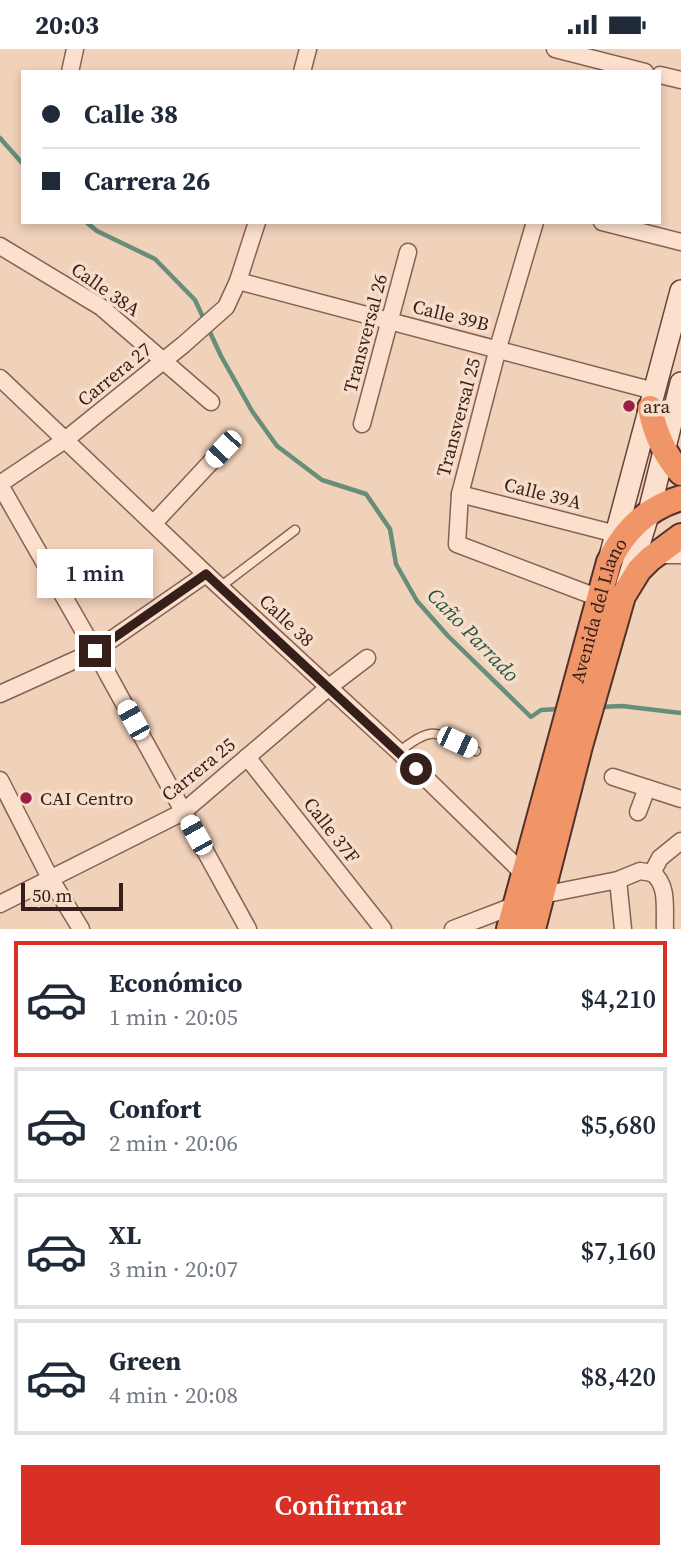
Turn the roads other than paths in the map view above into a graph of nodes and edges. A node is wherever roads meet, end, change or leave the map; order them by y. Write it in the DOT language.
graph roads {
  1 [pos="75,49"];
  2 [pos="308,49"];
  3 [pos="555,49"];
  4 [pos="581,59"];
  5 [pos="70,70"];
  6 [pos="303,70"];
  7 [pos="635,70"];
  8 [pos="661,75"];
  9 [pos="681,80"];
  10 [pos="256,224"];
  11 [pos="534,224"];
  12 [pos="610,224"];
  13 [pos="681,242"];
  14 [pos="1,248"];
  15 [pos="408,252"];
  16 [pos="238,281"];
  17 [pos="681,291"];
  18 [pos="390,321"];
  19 [pos="498,348"];
  20 [pos="162,362"];
  21 [pos="0,379"];
  22 [pos="681,384"];
  23 [pos="652,400"];
  24 [pos="211,402"];
  25 [pos="362,424"];
  26 [pos="65,440"];
  27 [pos="223,449"];
  28 [pos="663,449"];
  29 [pos="681,473"];
  30 [pos="0,484"];
  31 [pos="460,493"];
  32 [pos="681,498"];
  33 [pos="649,512"];
  34 [pos="154,523"];
  35 [pos="295,530"];
  36 [pos="616,534"];
  37 [pos="681,536"];
  38 [pos="681,555"];
  39 [pos="650,559"];
  40 [pos="609,562"];
  41 [pos="206,574"];
  42 [pos="220,587"];
  43 [pos="623,596"];
  44 [pos="598,598"];
  45 [pos="95,651"];
  46 [pos="594,654"];
  47 [pos="367,659"];
  48 [pos="329,687"];
  49 [pos="0,694"];
  50 [pos="475,751"];
  51 [pos="399,752"];
  52 [pos="247,757"];
  53 [pos="613,777"];
  54 [pos="0,780"];
  55 [pos="647,788"];
  56 [pos="681,799"];
  57 [pos="638,811"];
  58 [pos="183,812"];
  59 [pos="681,841"];
  60 [pos="523,873"];
  61 [pos="652,873"];
  62 [pos="50,878"];
  63 [pos="618,880"];
  64 [pos="542,895"];
  65 [pos="0,904"];
  66 [pos="516,904"];
  67 [pos="536,927"];
  68 [pos="81,929"];
  69 [pos="248,929"];
  70 [pos="383,929"];
  71 [pos="453,929"];
  72 [pos="509,929"];
  73 [pos="623,929"];
  74 [pos="665,929"];
  1 -- 5 [label="street"];
  2 -- 6 [label="street"];
  3 -- 4 [label="street"];
  4 -- 7 [label="street"];
  8 -- 9 [label="street"];
  10 -- 16 [label="street, Carrera 27"];
  11 -- 19 [label="street, Transversal 25"];
  12 -- 13 [label="street"];
  14 -- 20 [label="street, Calle 38A"];
  15 -- 18 [label="street, Transversal 26"];
  16 -- 18 [label="street, Calle 39B"];
  16 -- 20 [label="street, Carrera 27"];
  17 -- 23 [label="main road, Avenida del Llano"];
  18 -- 19 [label="street, Calle 39B"];
  18 -- 25 [label="street, Transversal 26"];
  19 -- 23 [label="street, Calle 39B"];
  19 -- 31 [label="street, Transversal 25"];
  20 -- 24 [label="street, Calle 38A"];
  20 -- 26 [label="street, Carrera 27"];
  21 -- 26 [label="street, Calle 38"];
  22 -- 28 [label="main road, Avenida del Llano"];
  23 -- 28 [label="highway"];
  23 -- 36 [label="main road, Avenida del Llano"];
  26 -- 30 [label="street, Carrera 27"];
  26 -- 34 [label="street, Calle 38"];
  27 -- 34 [label="street"];
  28 -- 29 [label="highway"];
  28 -- 33 [label="main road, Avenida del Llano"];
  30 -- 45 [label="street"];
  31 -- 36 [label="street, Calle 39A"];
  31 -- 44 [label="street, Transversal 25"];
  32 -- 33 [label="highway"];
  33 -- 40 [label="highway"];
  33 -- 43 [label="main road, Avenida del Llano"];
  34 -- 41 [label="street, Calle 38"];
  35 -- 42 [label="lane"];
  36 -- 40 [label="main road, Avenida del Llano"];
  37 -- 39 [label="highway"];
  38 -- 39 [label="street"];
  39 -- 43 [label="highway"];
  40 -- 44 [label="highway, Avenida del Llano"];
  41 -- 42 [label="street, Calle 38"];
  41 -- 45 [label="street"];
  42 -- 48 [label="street, Calle 38"];
  43 -- 46 [label="highway, Avenida del Llano"];
  44 -- 46 [label="highway, Avenida del Llano"];
  45 -- 49 [label="street"];
  45 -- 58 [label="street"];
  46 -- 60 [label="highway, Avenida del Llano"];
  46 -- 64 [label="highway, Avenida del Llano"];
  47 -- 48 [label="street, Carrera 25"];
  48 -- 51 [label="street, Calle 38"];
  48 -- 52 [label="street, Carrera 25"];
  50 -- 51 [label="lane"];
  51 -- 60 [label="street, Calle 38"];
  52 -- 58 [label="street, Carrera 25"];
  52 -- 70 [label="street, Calle 37F"];
  53 -- 55 [label="street"];
  54 -- 62 [label="street"];
  55 -- 56 [label="street"];
  55 -- 57 [label="street"];
  58 -- 62 [label="street, Carrera 25"];
  58 -- 69 [label="street"];
  59 -- 61 [label="street"];
  60 -- 64 [label="street, Calle 38"];
  60 -- 66 [label="highway, Avenida del Llano"];
  61 -- 63 [label="street"];
  61 -- 74 [label="street"];
  62 -- 65 [label="street, Carrera 25"];
  62 -- 68 [label="street"];
  63 -- 64 [label="street"];
  63 -- 73 [label="street"];
  64 -- 66 [label="street"];
  64 -- 67 [label="highway, Avenida del Llano"];
  66 -- 71 [label="street"];
  66 -- 72 [label="highway, Avenida del Llano"];
}
